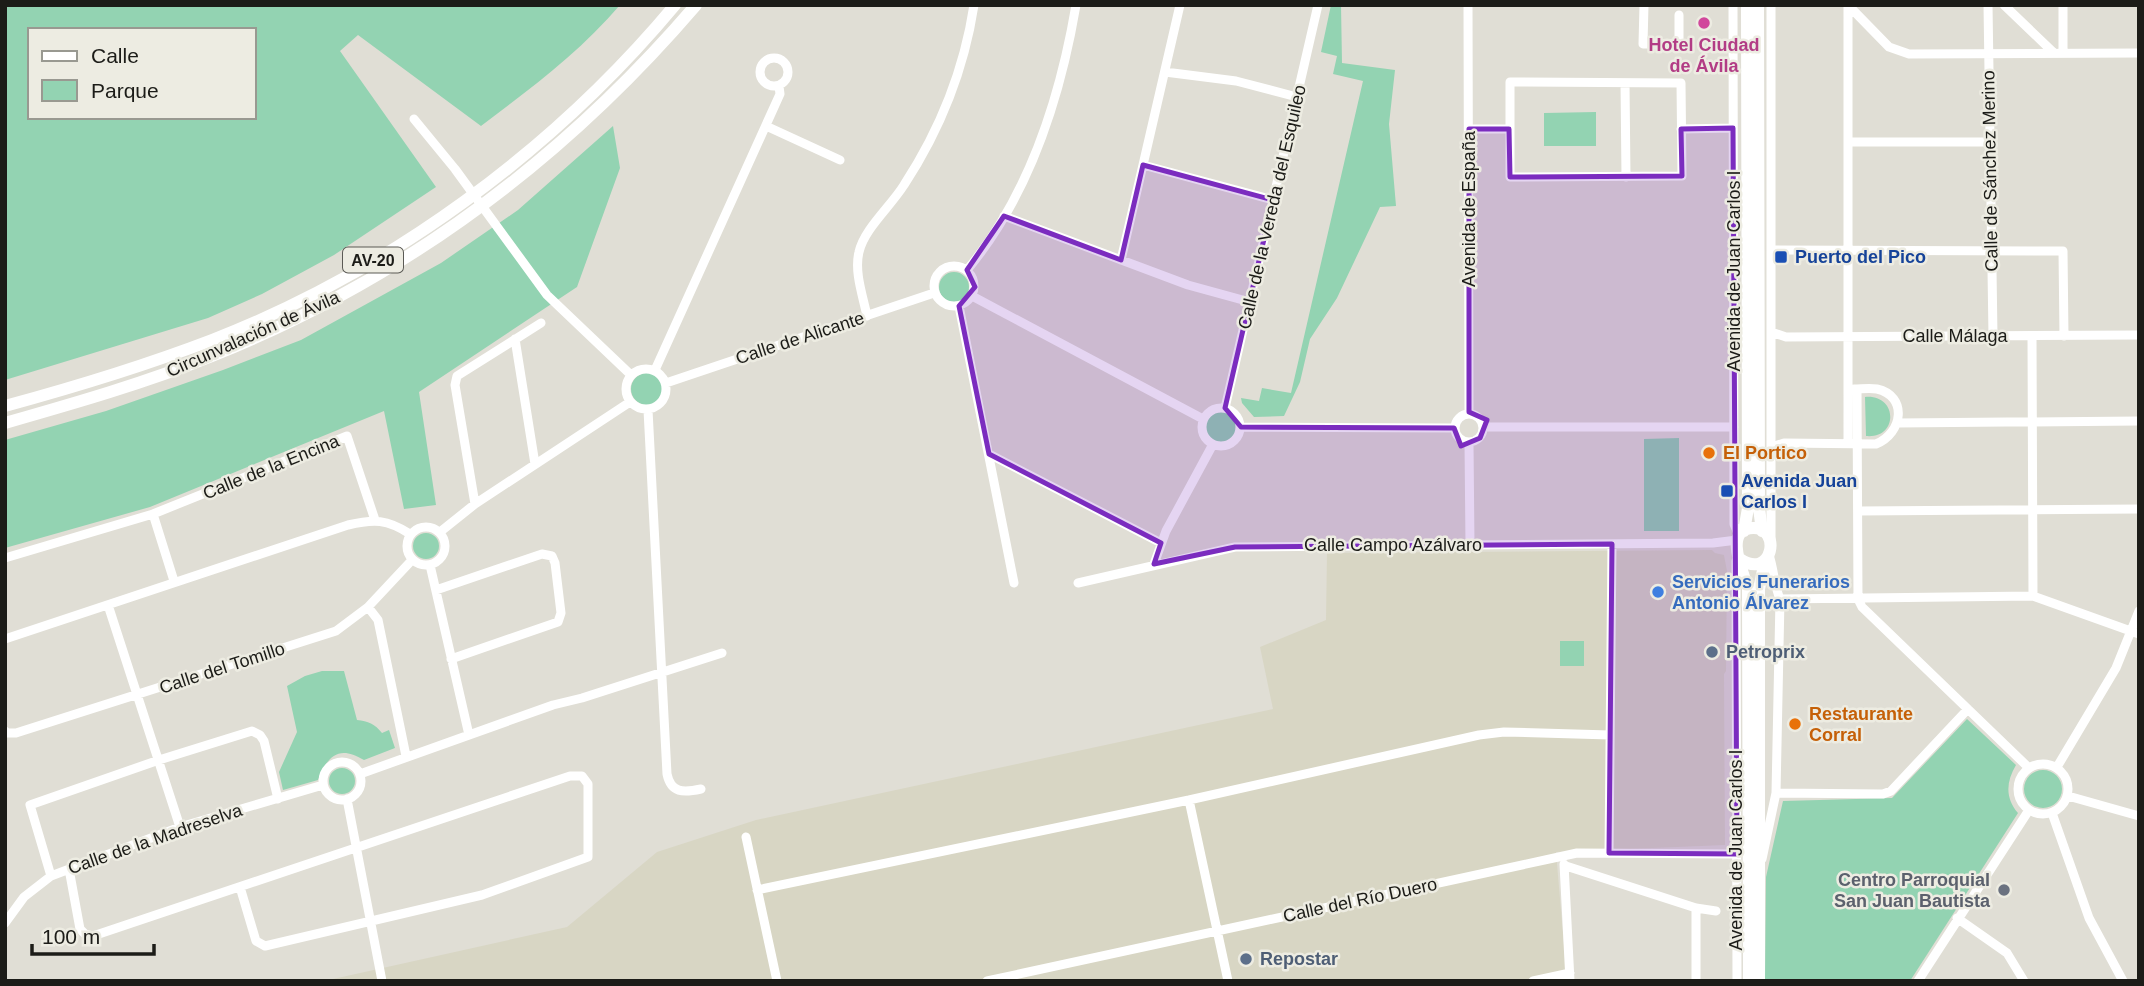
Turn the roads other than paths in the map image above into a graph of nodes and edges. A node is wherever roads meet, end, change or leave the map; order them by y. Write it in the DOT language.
graph roads {
  1 [pos="675,5"];
  2 [pos="696,5"];
  3 [pos="974,5"];
  4 [pos="1076,5"];
  5 [pos="1180,5"];
  6 [pos="1318,5"];
  7 [pos="1468,5"];
  8 [pos="1644,5"];
  9 [pos="1733,5"];
  10 [pos="1747,5"];
  11 [pos="1758,5"];
  12 [pos="1771,5"];
  13 [pos="1848,5"];
  14 [pos="1988,5"];
  15 [pos="2004,5"];
  16 [pos="2063,5"];
  17 [pos="1679,15"];
  18 [pos="1988,53"];
  19 [pos="2059,53"];
  20 [pos="2139,53"];
  21 [pos="1165,72"];
  22 [pos="1625,83"];
  23 [pos="779,86"];
  24 [pos="1297,97"];
  25 [pos="414,118"];
  26 [pos="766,126"];
  27 [pos="1733,128"];
  28 [pos="1469,129"];
  29 [pos="1509,129"];
  30 [pos="1681,129"];
  31 [pos="1848,142"];
  32 [pos="1990,142"];
  33 [pos="840,160"];
  34 [pos="1143,165"];
  35 [pos="1626,177"];
  36 [pos="1273,200"];
  37 [pos="1004,216"];
  38 [pos="1771,250"];
  39 [pos="1848,250"];
  40 [pos="1992,250"];
  41 [pos="1121,260"];
  42 [pos="967,270"];
  43 [pos="934,293"];
  44 [pos="972,296"];
  45 [pos="1250,302"];
  46 [pos="959,306"];
  47 [pos="867,316"];
  48 [pos="541,323"];
  49 [pos="1771,332"];
  50 [pos="2139,335"];
  51 [pos="1993,336"];
  52 [pos="2032,336"];
  53 [pos="2064,336"];
  54 [pos="1848,337"];
  55 [pos="515,339"];
  56 [pos="655,370"];
  57 [pos="631,375"];
  58 [pos="666,383"];
  59 [pos="1853,389"];
  60 [pos="630,402"];
  61 [pos="5,406"];
  62 [pos="1225,408"];
  63 [pos="648,410"];
  64 [pos="1469,412"];
  65 [pos="1203,419"];
  66 [pos="2139,421"];
  67 [pos="2032,422"];
  68 [pos="5,423"];
  69 [pos="1898,423"];
  70 [pos="1241,427"];
  71 [pos="1484,427"];
  72 [pos="1734,427"];
  73 [pos="1454,428"];
  74 [pos="1772,442"];
  75 [pos="1469,443"];
  76 [pos="1853,443"];
  77 [pos="1212,446"];
  78 [pos="989,454"];
  79 [pos="535,464"];
  80 [pos="475,504"];
  81 [pos="2139,509"];
  82 [pos="2032,510"];
  83 [pos="1858,511"];
  84 [pos="153,514"];
  85 [pos="375,520"];
  86 [pos="1762,531"];
  87 [pos="440,532"];
  88 [pos="410,534"];
  89 [pos="1161,543"];
  90 [pos="1612,544"];
  91 [pos="1738,544"];
  92 [pos="1470,545"];
  93 [pos="1768,553"];
  94 [pos="5,558"];
  95 [pos="412,560"];
  96 [pos="1154,564"];
  97 [pos="430,565"];
  98 [pos="174,581"];
  99 [pos="1014,583"];
  100 [pos="1078,583"];
  101 [pos="436,590"];
  102 [pos="2033,597"];
  103 [pos="1858,598"];
  104 [pos="1780,599"];
  105 [pos="108,605"];
  106 [pos="368,607"];
  107 [pos="2139,611"];
  108 [pos="2135,632"];
  109 [pos="5,639"];
  110 [pos="722,653"];
  111 [pos="451,659"];
  112 [pos="662,673"];
  113 [pos="139,695"];
  114 [pos="1968,709"];
  115 [pos="6,732"];
  116 [pos="468,735"];
  117 [pos="1610,735"];
  118 [pos="406,756"];
  119 [pos="159,760"];
  120 [pos="2057,767"];
  121 [pos="2029,768"];
  122 [pos="360,774"];
  123 [pos="323,785"];
  124 [pos="701,789"];
  125 [pos="1776,793"];
  126 [pos="2068,796"];
  127 [pos="278,799"];
  128 [pos="347,799"];
  129 [pos="1189,800"];
  130 [pos="2029,810"];
  131 [pos="2052,813"];
  132 [pos="2139,816"];
  133 [pos="180,827"];
  134 [pos="746,837"];
  135 [pos="357,849"];
  136 [pos="1609,853"];
  137 [pos="1737,854"];
  138 [pos="1559,857"];
  139 [pos="1566,866"];
  140 [pos="69,869"];
  141 [pos="1759,871"];
  142 [pos="51,876"];
  143 [pos="240,887"];
  144 [pos="757,890"];
  145 [pos="1696,908"];
  146 [pos="1716,911"];
  147 [pos="1957,918"];
  148 [pos="370,922"];
  149 [pos="5,923"];
  150 [pos="1216,932"];
  151 [pos="1570,977"];
  152 [pos="382,981"];
  153 [pos="777,981"];
  154 [pos="987,981"];
  155 [pos="1228,981"];
  156 [pos="1534,981"];
  157 [pos="1696,981"];
  158 [pos="1737,981"];
  159 [pos="1749,981"];
  160 [pos="1759,981"];
  161 [pos="1918,981"];
  162 [pos="2024,981"];
  163 [pos="2123,981"];
  1 -- 61 [label="highway, Circunvalación de Ávila / AV-20"];
  2 -- 68 [label="highway, Circunvalación de Ávila / AV-20"];
  3 -- 47 [label="street"];
  4 -- 37 [label="street"];
  5 -- 21 [label="street"];
  6 -- 24 [label="street, Calle de la Vereda del Esquileo"];
  7 -- 28 [label="street, Avenida de España"];
  8 -- 17 [label="street"];
  9 -- 27 [label="street, Avenida de Juan Carlos I"];
  10 -- 91 [label="highway, Avenida de Juan Carlos I"];
  11 -- 86 [label="highway, Avenida de Juan Carlos I"];
  12 -- 38 [label="street, Avenida de Juan Carlos I"];
  13 -- 18 [label="street"];
  13 -- 31 [label="street"];
  14 -- 18 [label="street, Calle de Sánchez Merino"];
  15 -- 19 [label="street"];
  16 -- 19 [label="street"];
  18 -- 19 [label="street"];
  18 -- 32 [label="street, Calle de Sánchez Merino"];
  19 -- 20 [label="street"];
  21 -- 24 [label="street"];
  21 -- 34 [label="street"];
  22 -- 29 [label="street"];
  22 -- 30 [label="street"];
  22 -- 35 [label="street"];
  23 -- 26 [label="street"];
  24 -- 36 [label="street, Calle de la Vereda del Esquileo"];
  25 -- 57 [label="street"];
  26 -- 33 [label="street"];
  26 -- 56 [label="street"];
  27 -- 30 [label="street"];
  27 -- 72 [label="street, Avenida de Juan Carlos I"];
  28 -- 29 [label="street"];
  28 -- 64 [label="street, Avenida de España"];
  29 -- 35 [label="street"];
  30 -- 35 [label="street"];
  31 -- 32 [label="street"];
  31 -- 39 [label="street"];
  32 -- 40 [label="street, Calle de Sánchez Merino"];
  34 -- 36 [label="street"];
  34 -- 41 [label="street"];
  36 -- 45 [label="street, Calle de la Vereda del Esquileo"];
  37 -- 41 [label="street"];
  37 -- 42 [label="street"];
  38 -- 39 [label="street"];
  38 -- 49 [label="street, Avenida de Juan Carlos I"];
  39 -- 40 [label="street"];
  39 -- 54 [label="street"];
  40 -- 51 [label="street, Calle de Sánchez Merino"];
  40 -- 53 [label="street"];
  41 -- 45 [label="street"];
  42 -- 43 [label="street"];
  42 -- 44 [label="street"];
  43 -- 46 [label="street"];
  43 -- 47 [label="street, Calle de Alicante"];
  44 -- 46 [label="street"];
  44 -- 65 [label="street"];
  45 -- 62 [label="street, Calle de la Vereda del Esquileo"];
  46 -- 78 [label="street"];
  47 -- 58 [label="street, Calle de Alicante"];
  48 -- 55 [label="street"];
  49 -- 54 [label="street, Calle Málaga"];
  49 -- 74 [label="street, Avenida de Juan Carlos I"];
  50 -- 53 [label="street, Calle Málaga"];
  51 -- 52 [label="street, Calle Málaga"];
  51 -- 54 [label="street, Calle Málaga"];
  52 -- 53 [label="street, Calle Málaga"];
  52 -- 67 [label="street"];
  54 -- 59 [label="street"];
  55 -- 79 [label="street"];
  55 -- 80 [label="street"];
  56 -- 57 [label="street"];
  56 -- 58 [label="street"];
  57 -- 60 [label="street"];
  58 -- 63 [label="street"];
  59 -- 69 [label="street"];
  59 -- 76 [label="street"];
  60 -- 63 [label="street"];
  60 -- 79 [label="street"];
  62 -- 65 [label="street"];
  62 -- 70 [label="street"];
  63 -- 112 [label="street"];
  64 -- 71 [label="street"];
  64 -- 73 [label="street"];
  65 -- 77 [label="street"];
  66 -- 67 [label="street"];
  67 -- 69 [label="street"];
  67 -- 82 [label="street"];
  69 -- 76 [label="street"];
  70 -- 73 [label="street"];
  70 -- 77 [label="street"];
  71 -- 72 [label="street"];
  71 -- 75 [label="street"];
  72 -- 91 [label="street, Avenida de Juan Carlos I"];
  73 -- 75 [label="street"];
  74 -- 76 [label="street"];
  74 -- 93 [label="street, Avenida de Juan Carlos I"];
  75 -- 92 [label="street"];
  76 -- 83 [label="street"];
  77 -- 89 [label="street"];
  78 -- 89 [label="street"];
  78 -- 99 [label="street"];
  79 -- 80 [label="street"];
  80 -- 87 [label="street"];
  81 -- 82 [label="street"];
  82 -- 83 [label="street"];
  82 -- 102 [label="street"];
  83 -- 103 [label="street"];
  84 -- 85 [label="street, Calle de la Encina"];
  84 -- 94 [label="street, Calle de la Encina"];
  84 -- 98 [label="street"];
  85 -- 88 [label="street"];
  85 -- 98 [label="street"];
  86 -- 91 [label="highway"];
  86 -- 93 [label="highway"];
  87 -- 88 [label="street"];
  87 -- 97 [label="street"];
  88 -- 95 [label="street"];
  89 -- 96 [label="street"];
  90 -- 91 [label="street, Calle Campo Azálvaro"];
  90 -- 92 [label="street, Calle Campo Azálvaro"];
  90 -- 117 [label="street"];
  91 -- 93 [label="highway"];
  91 -- 137 [label="street, Avenida de Juan Carlos I"];
  91 -- 159 [label="highway, Avenida de Juan Carlos I"];
  92 -- 96 [label="street, Calle Campo Azálvaro"];
  93 -- 104 [label="street"];
  93 -- 141 [label="highway, Avenida de Juan Carlos I"];
  95 -- 97 [label="street"];
  95 -- 106 [label="street, Calle del Tomillo"];
  96 -- 100 [label="street, Calle Campo Azálvaro"];
  97 -- 101 [label="street"];
  98 -- 105 [label="street"];
  101 -- 111 [label="street"];
  101 -- 111 [label="street"];
  102 -- 103 [label="street"];
  102 -- 108 [label="street"];
  103 -- 104 [label="street"];
  103 -- 114 [label="street"];
  104 -- 125 [label="street"];
  105 -- 109 [label="street"];
  105 -- 113 [label="street"];
  106 -- 113 [label="street, Calle del Tomillo"];
  106 -- 118 [label="street"];
  107 -- 108 [label="street"];
  108 -- 120 [label="street"];
  110 -- 112 [label="street"];
  111 -- 116 [label="street"];
  112 -- 116 [label="street"];
  112 -- 124 [label="street"];
  113 -- 115 [label="street, Calle del Tomillo"];
  113 -- 119 [label="street"];
  114 -- 121 [label="street"];
  114 -- 125 [label="street"];
  116 -- 118 [label="street"];
  117 -- 129 [label="street"];
  117 -- 136 [label="street"];
  118 -- 122 [label="street"];
  119 -- 127 [label="street"];
  119 -- 133 [label="street"];
  119 -- 142 [label="street"];
  120 -- 121 [label="street"];
  120 -- 126 [label="street"];
  121 -- 130 [label="street"];
  122 -- 123 [label="street"];
  122 -- 128 [label="street"];
  123 -- 127 [label="street, Calle de la Madreselva"];
  123 -- 128 [label="street"];
  125 -- 141 [label="street"];
  126 -- 131 [label="street"];
  126 -- 132 [label="street"];
  127 -- 133 [label="street, Calle de la Madreselva"];
  128 -- 135 [label="street"];
  129 -- 144 [label="street"];
  129 -- 150 [label="street"];
  130 -- 131 [label="street"];
  130 -- 147 [label="street"];
  131 -- 163 [label="street"];
  133 -- 140 [label="street, Calle de la Madreselva"];
  134 -- 144 [label="street"];
  135 -- 143 [label="street"];
  135 -- 148 [label="street"];
  135 -- 148 [label="street"];
  136 -- 137 [label="street, Calle del Río Duero"];
  136 -- 138 [label="street, Calle del Río Duero"];
  137 -- 158 [label="street, Avenida de Juan Carlos I"];
  138 -- 139 [label="street"];
  138 -- 150 [label="street, Calle del Río Duero"];
  139 -- 145 [label="street"];
  139 -- 151 [label="street"];
  140 -- 142 [label="street, Calle de la Madreselva"];
  140 -- 143 [label="street"];
  141 -- 160 [label="highway, Avenida de Juan Carlos I"];
  142 -- 149 [label="street, Calle de la Madreselva"];
  143 -- 148 [label="street"];
  144 -- 153 [label="street"];
  145 -- 146 [label="street"];
  145 -- 157 [label="street"];
  147 -- 161 [label="street"];
  147 -- 162 [label="street"];
  148 -- 152 [label="street"];
  150 -- 154 [label="street, Calle del Río Duero"];
  150 -- 155 [label="street"];
  151 -- 156 [label="street"];
}
